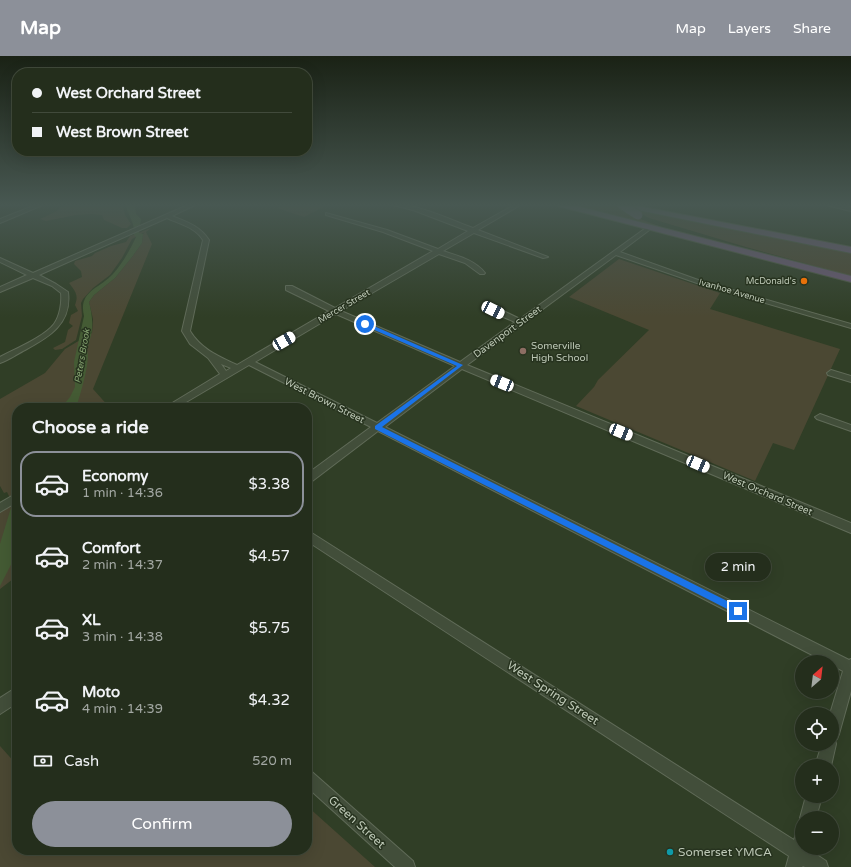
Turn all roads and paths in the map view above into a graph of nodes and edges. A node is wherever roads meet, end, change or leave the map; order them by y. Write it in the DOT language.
graph roads {
  1 [pos="107,242"];
  2 [pos="206,242"];
  3 [pos="413,242"];
  4 [pos="453,242"];
  5 [pos="505,242"];
  6 [pos="630,242"];
  7 [pos="707,242"];
  8 [pos="723,242"];
  9 [pos="810,242"];
  10 [pos="851,250"];
  11 [pos="437,251"];
  12 [pos="615,253"];
  13 [pos="545,257"];
  14 [pos="0,260"];
  15 [pos="482,273"];
  16 [pos="32,275"];
  17 [pos="851,279"];
  18 [pos="289,288"];
  19 [pos="0,290"];
  20 [pos="490,308"];
  21 [pos="335,311"];
  22 [pos="520,322"];
  23 [pos="851,326"];
  24 [pos="211,356"];
  25 [pos="0,360"];
  26 [pos="248,362"];
  27 [pos="461,365"];
  28 [pos="238,368"];
  29 [pos="831,373"];
  30 [pos="225,375"];
  31 [pos="851,379"];
  32 [pos="177,403"];
  33 [pos="820,417"];
  34 [pos="378,427"];
  35 [pos="851,428"];
  36 [pos="312,475"];
  37 [pos="12,501"];
  38 [pos="3,506"];
  39 [pos="851,528"];
  40 [pos="312,538"];
  41 [pos="851,667"];
  42 [pos="12,698"];
  43 [pos="0,706"];
  44 [pos="839,709"];
  45 [pos="312,782"];
  46 [pos="795,851"];
  47 [pos="801,855"];
  48 [pos="407,867"];
  49 [pos="820,867"];
  1 -- 16 [label="street"];
  2 -- 24 [label="street"];
  3 -- 11 [label="street"];
  4 -- 11 [label="street, Mercer Street"];
  5 -- 13 [label="street"];
  6 -- 12 [label="street, Davenport Street"];
  7 -- 17 [label="highway"];
  8 -- 17 [label="highway, bridge"];
  9 -- 10 [label="highway"];
  11 -- 15 [label="street"];
  11 -- 21 [label="street, Mercer Street"];
  12 -- 22 [label="street, Davenport Street"];
  12 -- 23 [label="street, Ivanhoe Avenue"];
  14 -- 16 [label="street"];
  16 -- 19 [label="street"];
  16 -- 25 [label="street"];
  18 -- 21 [label="street, West Orchard Street"];
  20 -- 22 [label="street"];
  21 -- 26 [label="street, Mercer Street"];
  21 -- 27 [label="street, West Orchard Street"];
  22 -- 27 [label="street, Davenport Street"];
  24 -- 28 [label="street"];
  24 -- 30 [label="street"];
  26 -- 28 [label="street, Mercer Street"];
  26 -- 34 [label="street, West Brown Street"];
  27 -- 34 [label="street, Davenport Street"];
  27 -- 39 [label="street, West Orchard Street"];
  28 -- 30 [label="street, Mercer Street"];
  29 -- 31 [label="street"];
  30 -- 32 [label="street, Mercer Street"];
  33 -- 35 [label="street"];
  34 -- 36 [label="street, Davenport Street"];
  34 -- 41 [label="street, West Brown Street"];
  37 -- 38 [label="street"];
  40 -- 46 [label="street, West Spring Street"];
  41 -- 44 [label="street"];
  42 -- 43 [label="street"];
  45 -- 48 [label="street, Green Street"];
  47 -- 49 [label="street, West Spring Street"];
}
